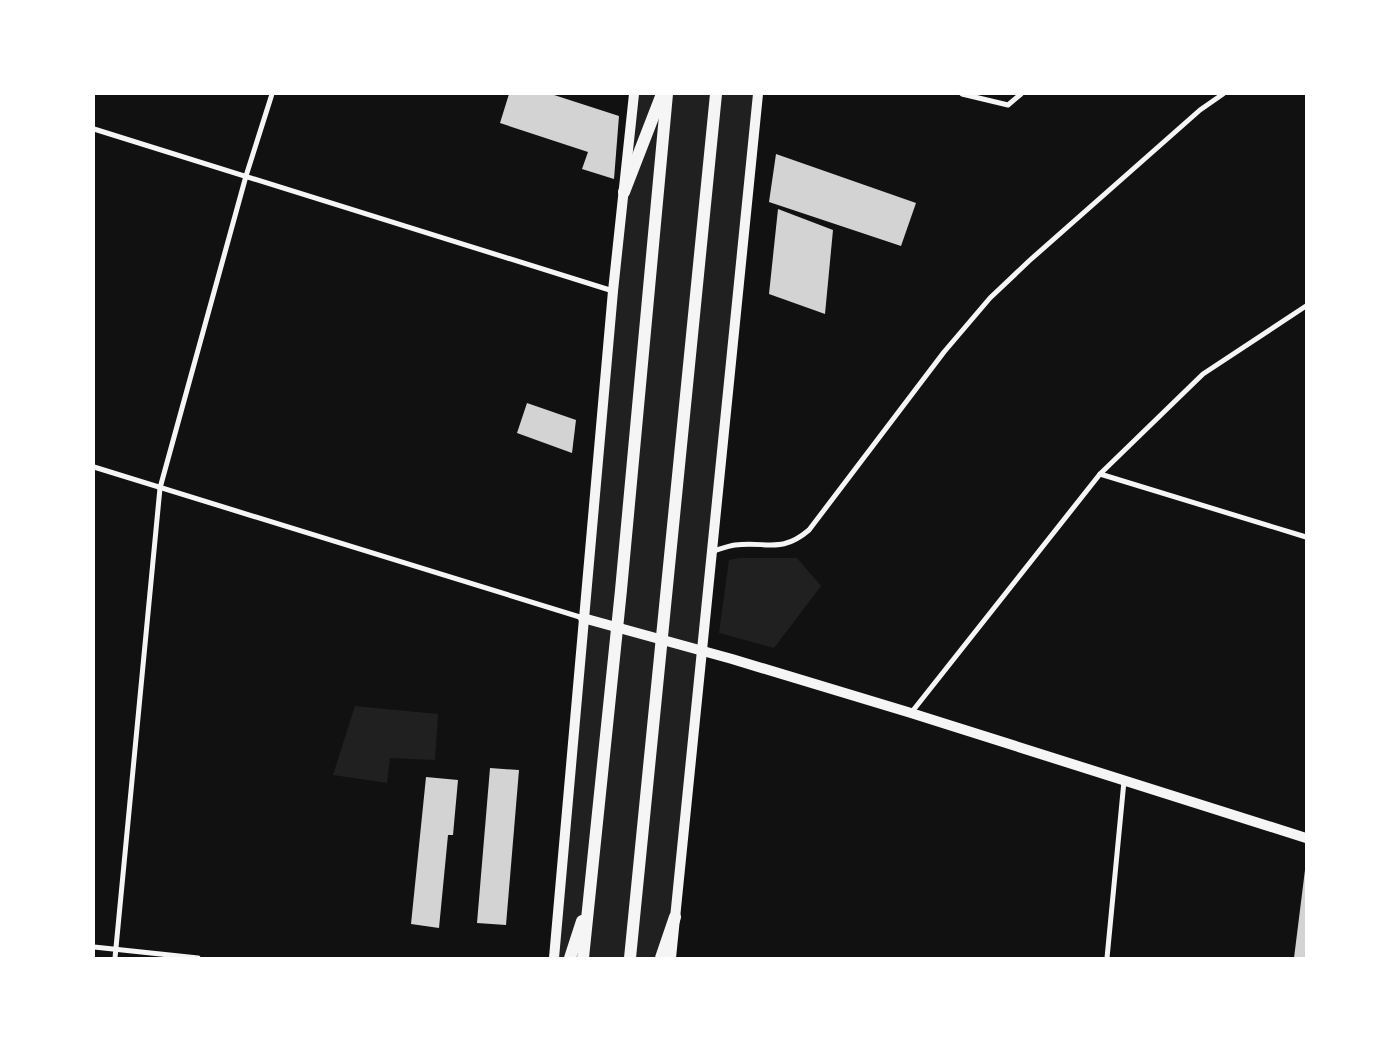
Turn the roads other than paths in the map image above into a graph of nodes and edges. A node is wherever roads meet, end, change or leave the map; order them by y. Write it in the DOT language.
graph roads {
  1 [pos="272,94"];
  2 [pos="634,94"];
  3 [pos="662,94"];
  4 [pos="667,94"];
  5 [pos="716,94"];
  6 [pos="758,94"];
  7 [pos="962,94"];
  8 [pos="1021,94"];
  9 [pos="1223,94"];
  10 [pos="94,129"];
  11 [pos="246,176"];
  12 [pos="624,192"];
  13 [pos="613,291"];
  14 [pos="1306,306"];
  15 [pos="94,467"];
  16 [pos="1100,474"];
  17 [pos="160,488"];
  18 [pos="1306,537"];
  19 [pos="712,552"];
  20 [pos="583,618"];
  21 [pos="617,628"];
  22 [pos="660,640"];
  23 [pos="702,651"];
  24 [pos="911,712"];
  25 [pos="1124,782"];
  26 [pos="1306,838"];
  27 [pos="590,897"];
  28 [pos="675,917"];
  29 [pos="94,947"];
  30 [pos="116,950"];
  31 [pos="115,958"];
  32 [pos="198,958"];
  33 [pos="554,958"];
  34 [pos="570,958"];
  35 [pos="583,958"];
  36 [pos="630,958"];
  37 [pos="661,958"];
  38 [pos="671,958"];
  39 [pos="1107,958"];
  1 -- 11 [label="street"];
  2 -- 12 [label="main road"];
  3 -- 12 [label="main road"];
  4 -- 21 [label="main road"];
  5 -- 22 [label="main road"];
  6 -- 19 [label="main road"];
  7 -- 8 [label="street"];
  9 -- 19 [label="street"];
  10 -- 11 [label="street"];
  11 -- 13 [label="street"];
  11 -- 17 [label="street"];
  12 -- 13 [label="main road"];
  13 -- 20 [label="main road"];
  14 -- 16 [label="street"];
  15 -- 17 [label="street"];
  16 -- 18 [label="street"];
  16 -- 24 [label="street"];
  17 -- 20 [label="street"];
  17 -- 30 [label="street"];
  19 -- 23 [label="main road"];
  20 -- 21 [label="main road"];
  20 -- 33 [label="main road"];
  21 -- 22 [label="main road"];
  21 -- 27 [label="main road"];
  22 -- 23 [label="main road"];
  22 -- 36 [label="main road"];
  23 -- 24 [label="main road"];
  23 -- 28 [label="main road"];
  24 -- 25 [label="main road"];
  25 -- 26 [label="main road"];
  25 -- 39 [label="street"];
  27 -- 34 [label="main road"];
  27 -- 35 [label="main road"];
  28 -- 37 [label="main road"];
  28 -- 38 [label="main road"];
  29 -- 30 [label="street"];
  30 -- 31 [label="street"];
  30 -- 32 [label="street"];
}
